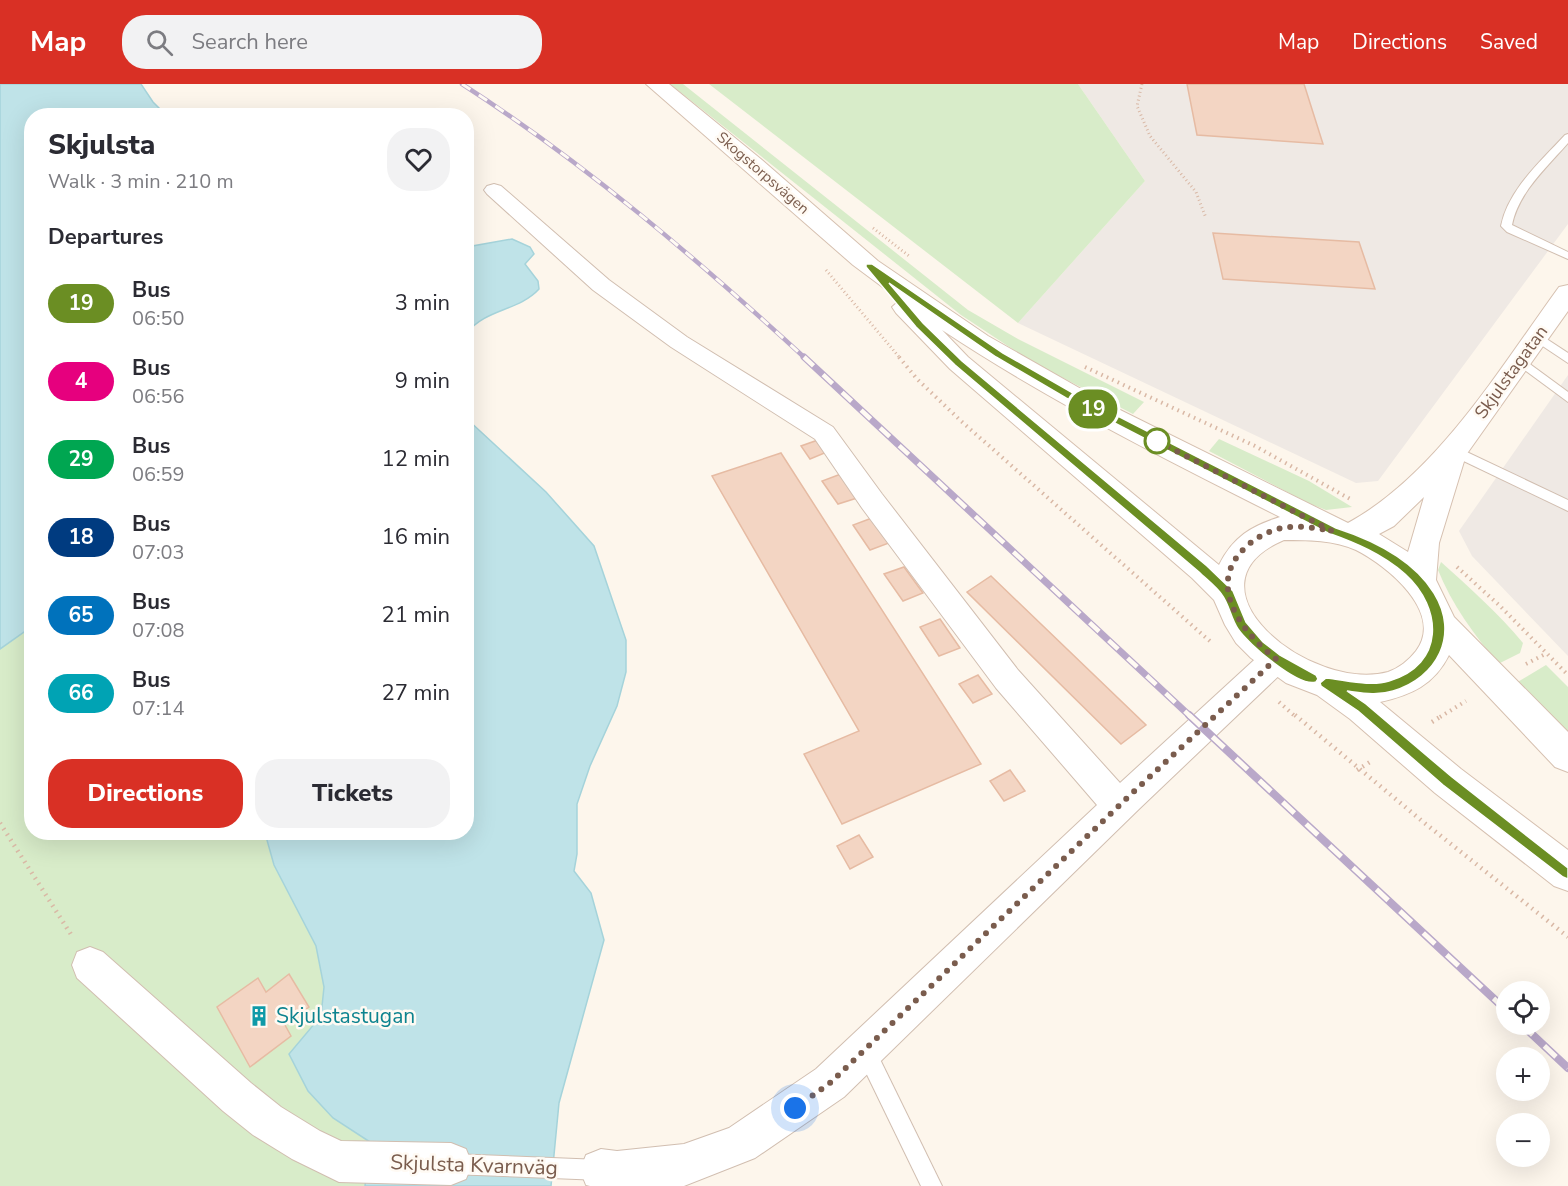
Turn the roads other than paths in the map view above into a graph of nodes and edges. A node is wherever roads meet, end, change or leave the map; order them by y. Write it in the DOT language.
graph roads {
  1 [pos="656,84"];
  2 [pos="1568,137"];
  3 [pos="494,190"];
  4 [pos="1568,256"];
  5 [pos="869,266"];
  6 [pos="1568,293"];
  7 [pos="1536,336"];
  8 [pos="1568,359"];
  9 [pos="1518,360"];
  10 [pos="1568,398"];
  11 [pos="1454,451"];
  12 [pos="1568,506"];
  13 [pos="1342,533"];
  14 [pos="1420,583"];
  15 [pos="1229,594"];
  16 [pos="1439,623"];
  17 [pos="1265,670"];
  18 [pos="1326,683"];
  19 [pos="1568,756"];
  20 [pos="1119,806"];
  21 [pos="1568,873"];
  22 [pos="90,965"];
  23 [pos="865,1050"];
  24 [pos="451,1164"];
  25 [pos="601,1170"];
  26 [pos="932,1186"];
  1 -- 5 [label="main road, Skogstorpsvägen"];
  2 -- 4 [label="lane"];
  3 -- 20 [label="street"];
  5 -- 13 [label="main road, Skogstorpsvägen"];
  5 -- 15 [label="main road, Skogstorpsvägen"];
  6 -- 7 [label="main road, Skjulstagatan"];
  7 -- 8 [label="lane"];
  7 -- 9 [label="main road, Skjulstagatan"];
  9 -- 10 [label="lane"];
  9 -- 11 [label="main road, Skjulstagatan"];
  11 -- 12 [label="lane"];
  11 -- 13 [label="main road, Skjulstagatan"];
  11 -- 14 [label="main road, Skjulstagatan"];
  13 -- 14 [label="main road"];
  13 -- 15 [label="main road"];
  14 -- 16 [label="main road"];
  15 -- 17 [label="main road"];
  16 -- 18 [label="main road"];
  16 -- 19 [label="main road"];
  17 -- 18 [label="main road"];
  17 -- 20 [label="street, Skjulsta Kvarnväg"];
  18 -- 21 [label="main road"];
  20 -- 23 [label="street, Skjulsta Kvarnväg"];
  22 -- 24 [label="street, Skjulsta Kvarnväg"];
  23 -- 25 [label="street, Skjulsta Kvarnväg"];
  23 -- 26 [label="lane"];
  24 -- 25 [label="lane, Skjulsta Kvarnväg"];
}
